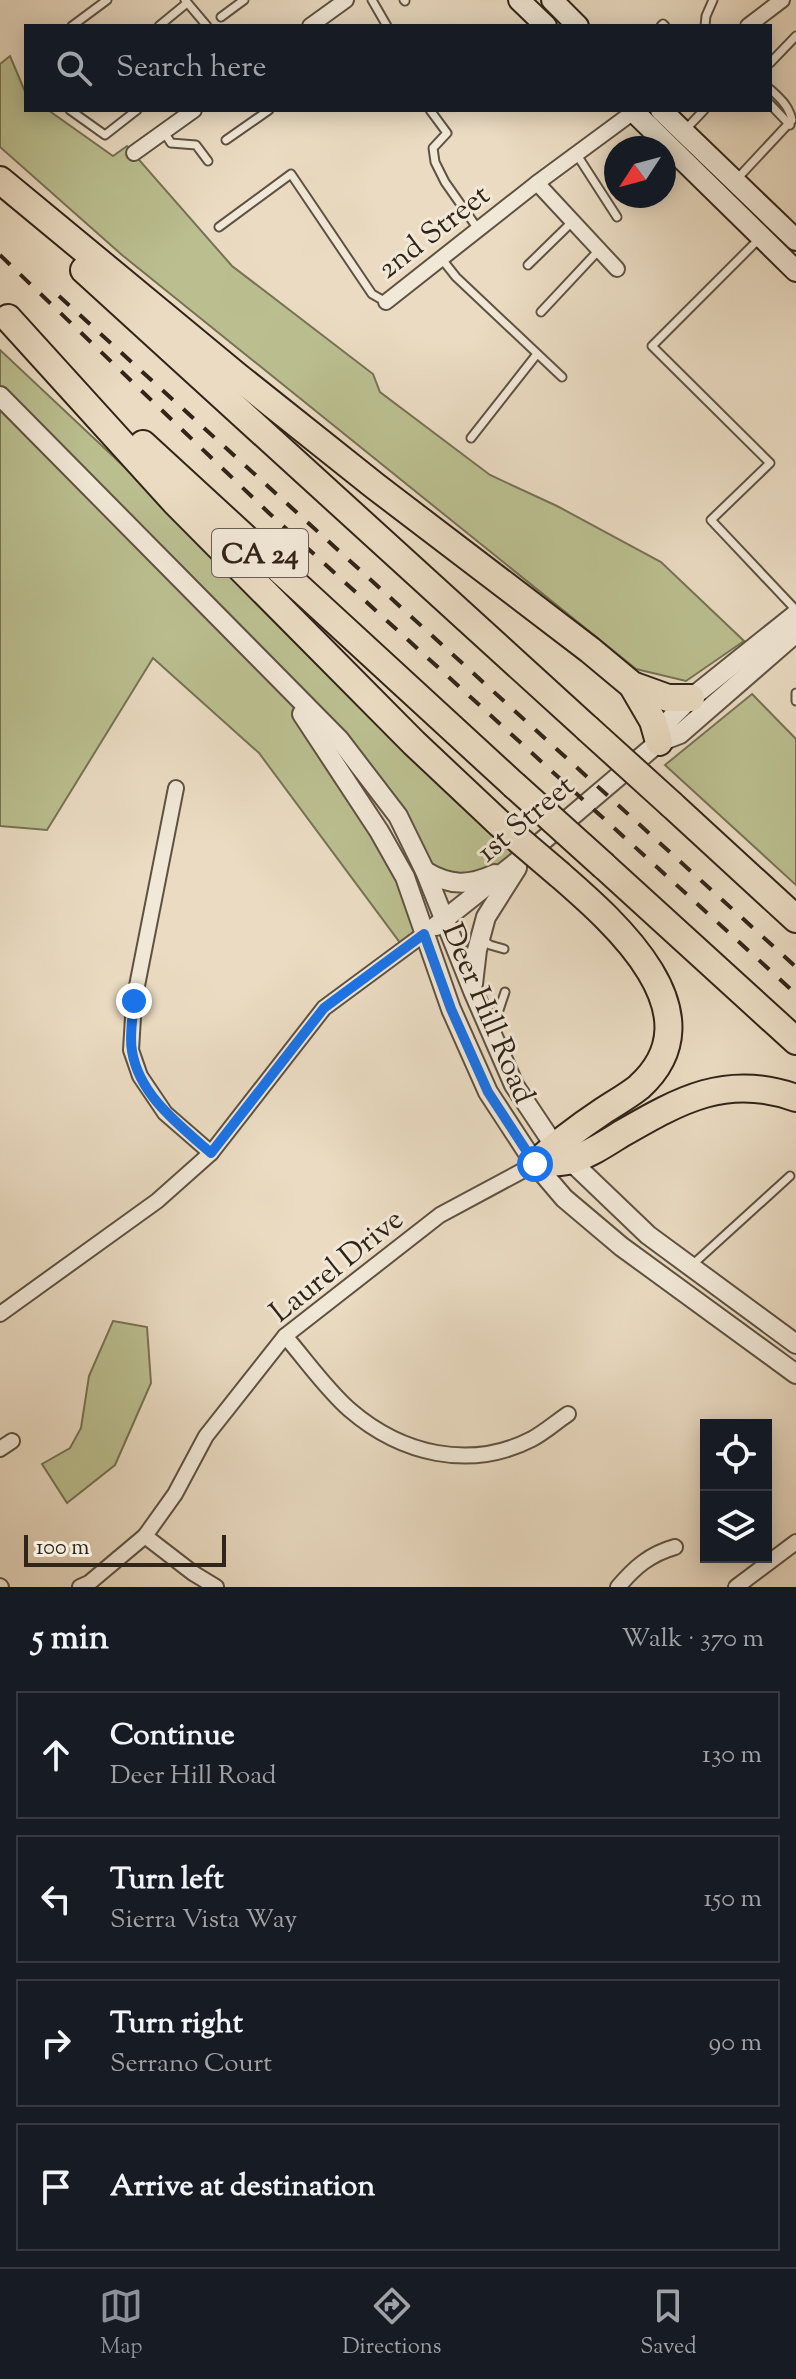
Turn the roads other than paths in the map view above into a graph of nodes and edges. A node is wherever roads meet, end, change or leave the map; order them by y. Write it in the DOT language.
graph roads {
  1 [pos="107,0"];
  2 [pos="244,0"];
  3 [pos="346,0"];
  4 [pos="372,0"];
  5 [pos="519,0"];
  6 [pos="552,0"];
  7 [pos="713,0"];
  8 [pos="782,0"];
  9 [pos="186,2"];
  10 [pos="221,17"];
  11 [pos="75,24"];
  12 [pos="161,24"];
  13 [pos="205,24"];
  14 [pos="313,24"];
  15 [pos="384,24"];
  16 [pos="544,24"];
  17 [pos="576,24"];
  18 [pos="705,24"];
  19 [pos="751,24"];
  20 [pos="796,36"];
  21 [pos="772,61"];
  22 [pos="772,91"];
  23 [pos="772,106"];
  24 [pos="73,112"];
  25 [pos="134,112"];
  26 [pos="191,112"];
  27 [pos="266,112"];
  28 [pos="431,112"];
  29 [pos="633,112"];
  30 [pos="635,112"];
  31 [pos="663,112"];
  32 [pos="702,112"];
  33 [pos="790,125"];
  34 [pos="683,131"];
  35 [pos="164,132"];
  36 [pos="226,140"];
  37 [pos="134,153"];
  38 [pos="576,155"];
  39 [pos="208,161"];
  40 [pos="0,180"];
  41 [pos="537,183"];
  42 [pos="727,189"];
  43 [pos="0,193"];
  44 [pos="617,217"];
  45 [pos="572,221"];
  46 [pos="777,222"];
  47 [pos="219,227"];
  48 [pos="478,229"];
  49 [pos="762,237"];
  50 [pos="796,240"];
  51 [pos="599,250"];
  52 [pos="441,258"];
  53 [pos="528,265"];
  54 [pos="617,269"];
  55 [pos="796,271"];
  56 [pos="386,302"];
  57 [pos="541,312"];
  58 [pos="4,314"];
  59 [pos="537,354"];
  60 [pos="562,377"];
  61 [pos="0,396"];
  62 [pos="471,438"];
  63 [pos="796,612"];
  64 [pos="796,633"];
  65 [pos="274,676"];
  66 [pos="632,685"];
  67 [pos="796,693"];
  68 [pos="691,698"];
  69 [pos="796,701"];
  70 [pos="659,742"];
  71 [pos="176,788"];
  72 [pos="518,861"];
  73 [pos="425,871"];
  74 [pos="796,919"];
  75 [pos="444,921"];
  76 [pos="424,934"];
  77 [pos="480,938"];
  78 [pos="504,949"];
  79 [pos="473,991"];
  80 [pos="505,992"];
  81 [pos="796,1041"];
  82 [pos="496,1045"];
  83 [pos="796,1098"];
  84 [pos="211,1153"];
  85 [pos="562,1153"];
  86 [pos="535,1164"];
  87 [pos="790,1176"];
  88 [pos="690,1267"];
  89 [pos="0,1314"];
  90 [pos="285,1336"];
  91 [pos="796,1344"];
  92 [pos="796,1374"];
  93 [pos="568,1414"];
  94 [pos="145,1536"];
  95 [pos="796,1542"];
  96 [pos="675,1547"];
  97 [pos="80,1587"];
  98 [pos="216,1587"];
  99 [pos="618,1587"];
  100 [pos="736,1587"];
  1 -- 11 [label="lane"];
  2 -- 10 [label="lane"];
  3 -- 14 [label="street"];
  4 -- 15 [label="lane"];
  5 -- 16 [label="main road"];
  6 -- 17 [label="main road"];
  7 -- 18 [label="lane"];
  8 -- 19 [label="street"];
  9 -- 12 [label="lane"];
  9 -- 13 [label="lane"];
  20 -- 21 [label="lane"];
  22 -- 33 [label="lane"];
  23 -- 33 [label="lane"];
  24 -- 25 [label="lane"];
  26 -- 35 [label="street"];
  27 -- 36 [label="lane"];
  28 -- 48 [label="lane"];
  29 -- 38 [label="street, 2nd Street"];
  30 -- 42 [label="main road"];
  31 -- 34 [label="main road"];
  32 -- 34 [label="lane"];
  33 -- 42 [label="lane"];
  34 -- 42 [label="main road"];
  35 -- 37 [label="street"];
  35 -- 39 [label="lane"];
  38 -- 41 [label="street, 2nd Street"];
  38 -- 44 [label="lane"];
  40 -- 66 [label="highway"];
  41 -- 45 [label="street"];
  41 -- 48 [label="street, 2nd Street"];
  42 -- 46 [label="main road"];
  42 -- 49 [label="main road"];
  43 -- 74 [label="highway, CA 24, bridge"];
  45 -- 51 [label="street"];
  45 -- 53 [label="lane"];
  46 -- 49 [label="lane"];
  46 -- 50 [label="main road"];
  47 -- 56 [label="lane, 2nd Street"];
  48 -- 52 [label="street, 2nd Street"];
  49 -- 55 [label="main road"];
  49 -- 63 [label="lane"];
  51 -- 54 [label="street"];
  51 -- 57 [label="lane"];
  52 -- 56 [label="street, 2nd Street"];
  52 -- 59 [label="lane"];
  58 -- 81 [label="highway, CA 24, bridge"];
  58 -- 85 [label="highway, bridge"];
  59 -- 60 [label="lane"];
  59 -- 62 [label="lane"];
  61 -- 65 [label="street, Deer Hill Road"];
  63 -- 68 [label="street, 1st Street"];
  64 -- 70 [label="street, 1st Street"];
  65 -- 73 [label="street, Deer Hill Road"];
  65 -- 76 [label="street, Deer Hill Road"];
  66 -- 68 [label="highway"];
  66 -- 70 [label="highway"];
  67 -- 69 [label="lane"];
  68 -- 70 [label="street, 1st Street"];
  70 -- 72 [label="street, 1st Street"];
  71 -- 84 [label="street"];
  72 -- 73 [label="street"];
  72 -- 75 [label="street, 1st Street"];
  72 -- 77 [label="street"];
  73 -- 75 [label="street, Deer Hill Road"];
  75 -- 76 [label="street, 1st Street"];
  75 -- 79 [label="street, Deer Hill Road"];
  76 -- 84 [label="street"];
  76 -- 86 [label="street, Deer Hill Road"];
  77 -- 78 [label="lane"];
  77 -- 79 [label="street"];
  79 -- 82 [label="street, Deer Hill Road"];
  80 -- 82 [label="lane"];
  82 -- 85 [label="street, Deer Hill Road"];
  83 -- 85 [label="highway"];
  84 -- 89 [label="street"];
  85 -- 86 [label="highway"];
  85 -- 88 [label="street, Deer Hill Road"];
  86 -- 90 [label="street, Laurel Drive"];
  86 -- 92 [label="street, Deer Hill Road"];
  87 -- 88 [label="lane"];
  88 -- 91 [label="street, Deer Hill Road"];
  90 -- 93 [label="street"];
  90 -- 94 [label="street, Laurel Drive"];
  94 -- 97 [label="street, Laurel Drive"];
  94 -- 98 [label="street"];
  95 -- 100 [label="street"];
  96 -- 99 [label="street"];
}
